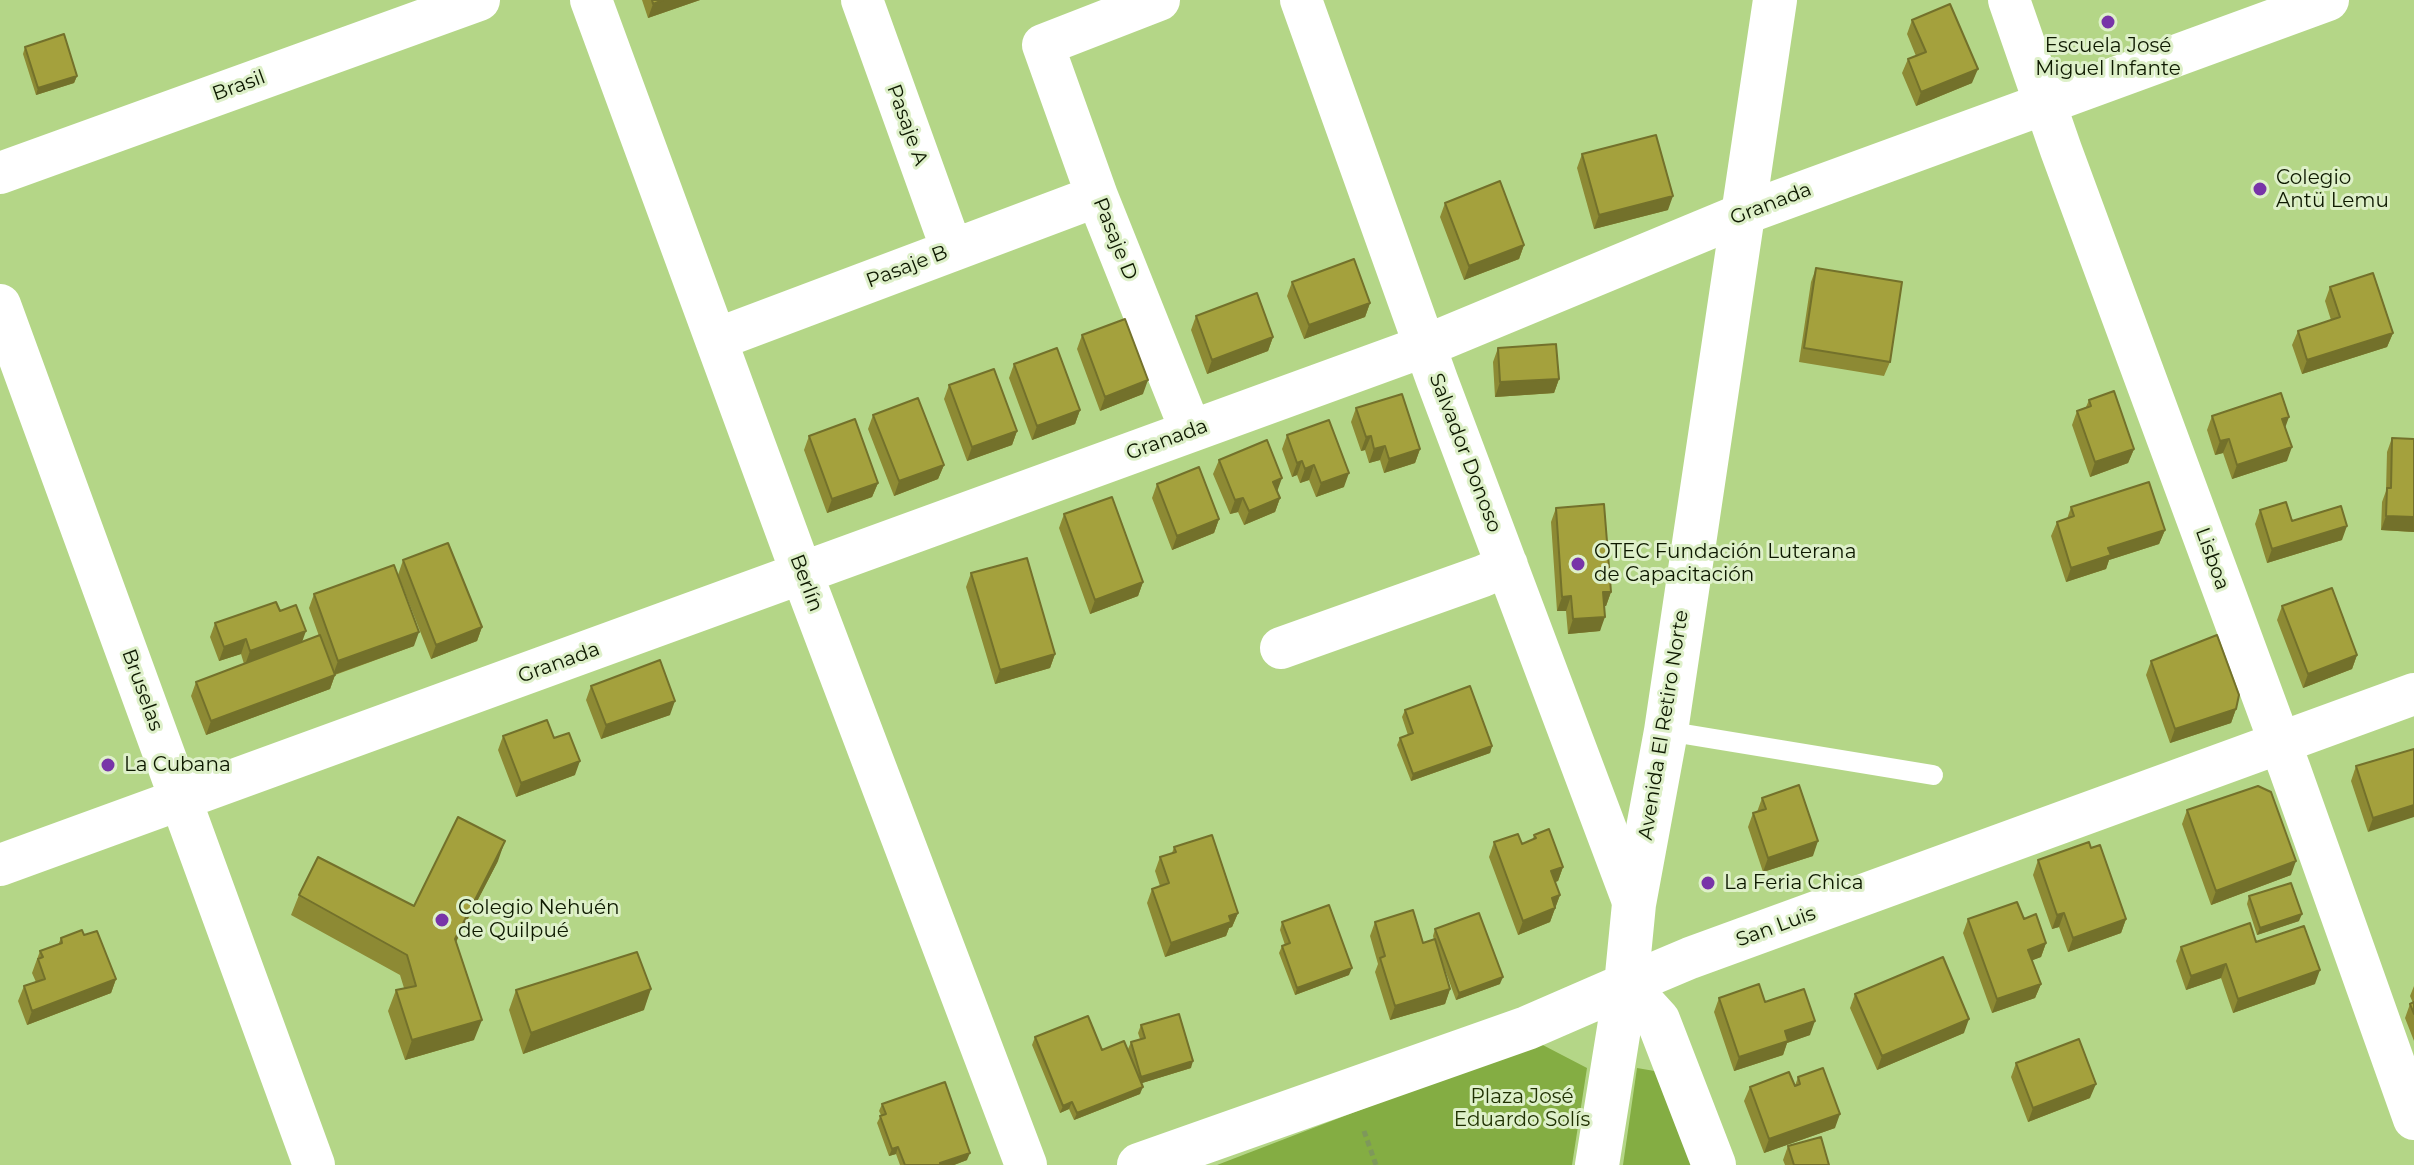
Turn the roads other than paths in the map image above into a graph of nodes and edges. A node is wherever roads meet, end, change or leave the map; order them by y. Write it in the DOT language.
graph roads {
  1 [pos="479,0"];
  2 [pos="591,0"];
  3 [pos="862,0"];
  4 [pos="1159,0"];
  5 [pos="1301,0"];
  6 [pos="1775,0"];
  7 [pos="2009,0"];
  8 [pos="2328,0"];
  9 [pos="2045,103"];
  10 [pos="0,173"];
  11 [pos="1097,196"];
  12 [pos="1743,214"];
  13 [pos="952,250"];
  14 [pos="0,305"];
  15 [pos="717,339"];
  16 [pos="1425,346"];
  17 [pos="1191,431"];
  18 [pos="1507,565"];
  19 [pos="802,574"];
  20 [pos="1281,648"];
  21 [pos="2414,694"];
  22 [pos="1666,731"];
  23 [pos="2280,744"];
  24 [pos="1933,775"];
  25 [pos="182,800"];
  26 [pos="0,865"];
  27 [pos="1634,904"];
  28 [pos="1626,985"];
  29 [pos="2414,1119"];
  30 [pos="314,1165"];
  31 [pos="1026,1165"];
  32 [pos="1139,1165"];
  33 [pos="1597,1165"];
  34 [pos="1714,1165"];
  1 -- 10 [label="street, Brasil"];
  2 -- 15 [label="street, Berlín"];
  3 -- 13 [label="street, Pasaje A"];
  4 -- 11 [label="street, Pasaje D"];
  5 -- 16 [label="street, Salvador Donoso"];
  6 -- 12 [label="street, Avenida El Retiro Norte"];
  7 -- 9 [label="street, Lisboa"];
  8 -- 9 [label="street, Granada"];
  9 -- 12 [label="street, Granada"];
  9 -- 23 [label="street, Lisboa"];
  11 -- 13 [label="street, Pasaje B"];
  11 -- 17 [label="street, Pasaje D"];
  12 -- 16 [label="street, Granada"];
  12 -- 22 [label="street, Avenida El Retiro Norte"];
  13 -- 15 [label="street, Pasaje B"];
  14 -- 25 [label="street, Bruselas"];
  15 -- 19 [label="street, Berlín"];
  16 -- 17 [label="street, Granada"];
  16 -- 18 [label="street, Salvador Donoso"];
  17 -- 19 [label="street, Granada"];
  18 -- 20 [label="street"];
  18 -- 27 [label="street, Salvador Donoso"];
  19 -- 25 [label="street, Granada"];
  19 -- 31 [label="street, Berlín"];
  21 -- 23 [label="street, San Luis"];
  22 -- 24 [label="lane"];
  22 -- 27 [label="street, Avenida El Retiro Norte"];
  23 -- 28 [label="street, San Luis"];
  23 -- 29 [label="street, Lisboa"];
  25 -- 26 [label="street, Granada"];
  25 -- 30 [label="street, Bruselas"];
  27 -- 28 [label="street, Avenida El Retiro Norte"];
  28 -- 32 [label="street, San Luis"];
  28 -- 33 [label="street, Avenida El Retiro Norte"];
  28 -- 34 [label="street"];
}
